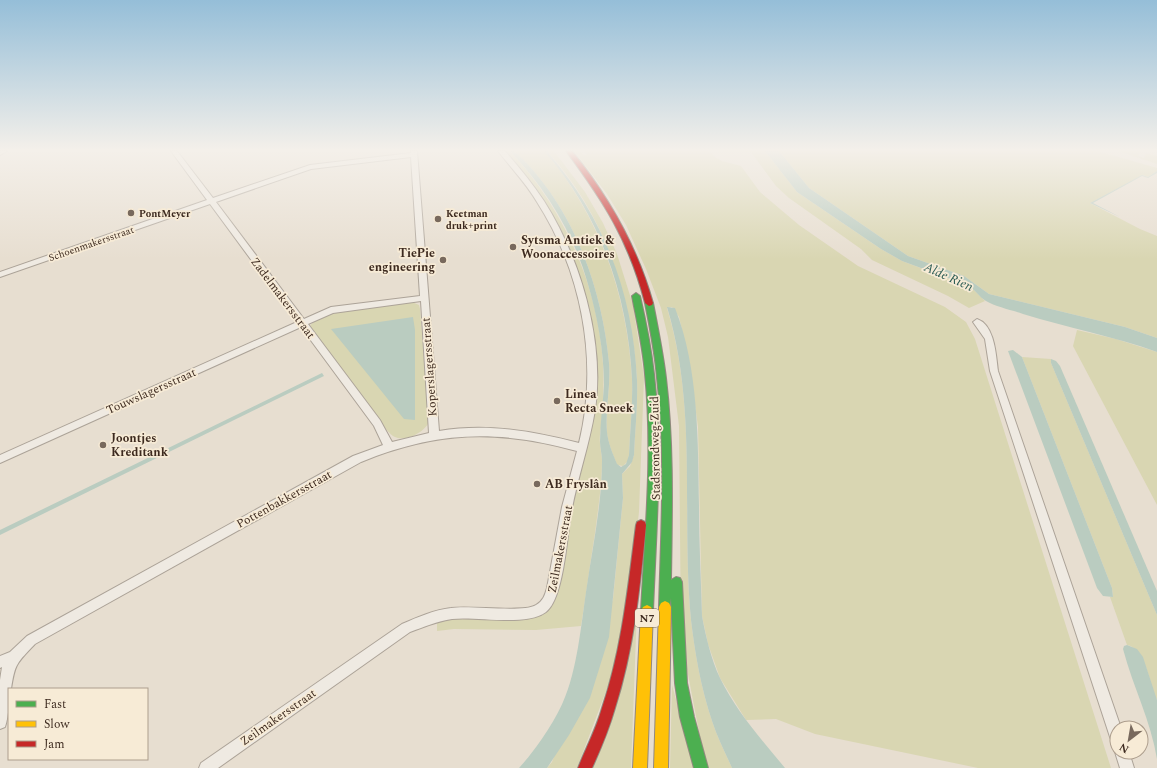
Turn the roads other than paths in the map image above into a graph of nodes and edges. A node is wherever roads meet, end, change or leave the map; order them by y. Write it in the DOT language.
graph roads {
  1 [pos="201,187"];
  2 [pos="252,187"];
  3 [pos="416,187"];
  4 [pos="531,187"];
  5 [pos="587,187"];
  6 [pos="597,187"];
  7 [pos="211,201"];
  8 [pos="615,237"];
  9 [pos="0,275"];
  10 [pos="633,284"];
  11 [pos="424,298"];
  12 [pos="977,322"];
  13 [pos="302,323"];
  14 [pos="434,435"];
  15 [pos="389,446"];
  16 [pos="581,448"];
  17 [pos="0,459"];
  18 [pos="654,468"];
  19 [pos="668,486"];
  20 [pos="676,556"];
  21 [pos="676,570"];
  22 [pos="14,657"];
  23 [pos="0,662"];
  24 [pos="1111,720"];
  25 [pos="0,722"];
  26 [pos="206,768"];
  27 [pos="586,768"];
  28 [pos="640,768"];
  29 [pos="660,768"];
  30 [pos="701,768"];
  1 -- 7 [label="street, Zadelmakersstraat"];
  2 -- 7 [label="street, Schoenmakersstraat"];
  3 -- 11 [label="street, Koperslagersstraat"];
  4 -- 16 [label="street, Zeilmakersstraat"];
  5 -- 8 [label="highway"];
  6 -- 19 [label="highway, Stadsrondweg-Zuid / N7"];
  7 -- 9 [label="street, Schoenmakersstraat"];
  7 -- 13 [label="street, Zadelmakersstraat"];
  10 -- 18 [label="highway, Stadsrondweg-Zuid / N7"];
  11 -- 13 [label="street"];
  11 -- 14 [label="street, Koperslagersstraat"];
  12 -- 24 [label="street"];
  13 -- 15 [label="street, Zadelmakersstraat"];
  13 -- 17 [label="street, Touwslagersstraat"];
  14 -- 15 [label="street, Pottenbakkersstraat"];
  14 -- 16 [label="street, Pottenbakkersstraat"];
  15 -- 22 [label="street, Pottenbakkersstraat"];
  16 -- 26 [label="street, Zeilmakersstraat"];
  18 -- 27 [label="highway, N7"];
  18 -- 28 [label="highway, Stadsrondweg-Zuid / N7"];
  19 -- 20 [label="highway, N7"];
  19 -- 29 [label="highway, Stadsrondweg-Zuid / N7"];
  21 -- 30 [label="highway, N7"];
  22 -- 23 [label="street, Pottenbakkersstraat"];
  22 -- 25 [label="street, Pottenbakkersstraat"];
}
